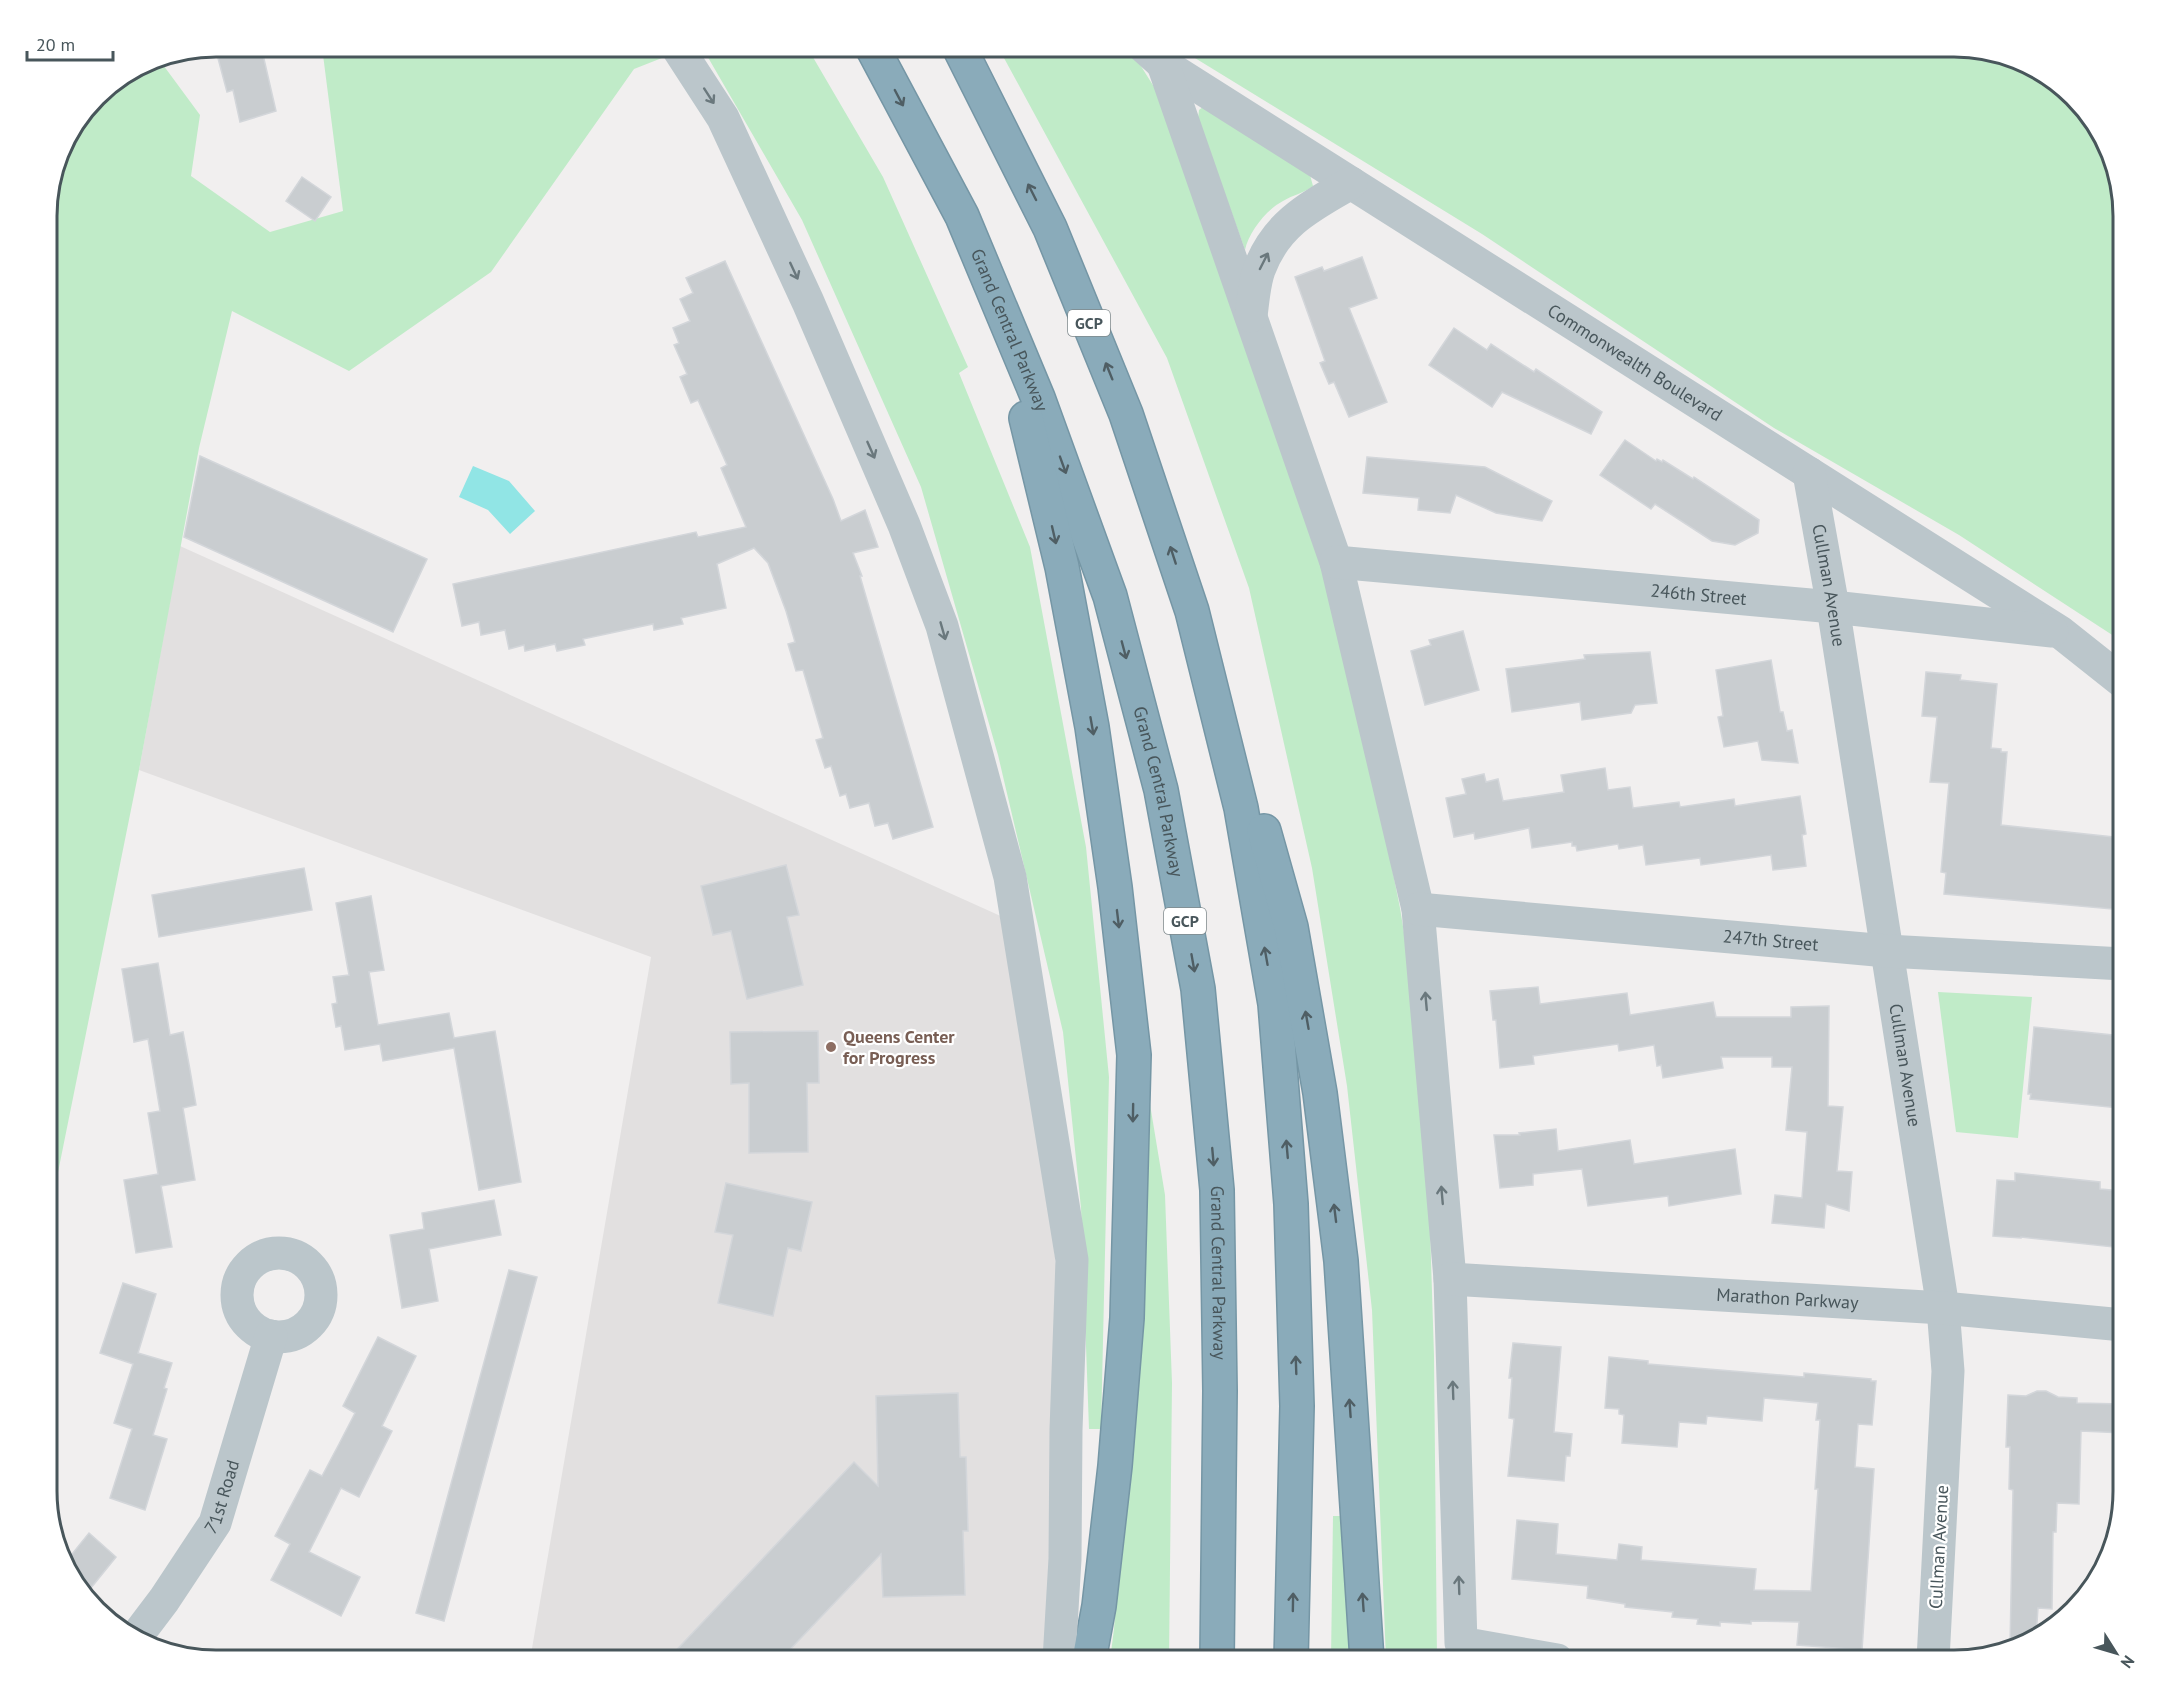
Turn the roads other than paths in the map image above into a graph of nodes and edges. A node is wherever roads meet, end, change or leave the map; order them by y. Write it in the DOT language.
graph roads {
  1 [pos="684,57"];
  2 [pos="878,57"];
  3 [pos="964,57"];
  4 [pos="1154,57"];
  5 [pos="1156,57"];
  6 [pos="1351,183"];
  7 [pos="962,216"];
  8 [pos="1250,318"];
  9 [pos="1809,473"];
  10 [pos="1336,562"];
  11 [pos="1833,607"];
  12 [pos="1192,611"];
  13 [pos="2060,632"];
  14 [pos="2113,673"];
  15 [pos="1418,909"];
  16 [pos="1887,951"];
  17 [pos="2113,962"];
  18 [pos="1450,1279"];
  19 [pos="1943,1308"];
  20 [pos="2113,1324"];
  21 [pos="271,1336"];
  22 [pos="141,1631"];
  23 [pos="1060,1650"];
  24 [pos="1091,1650"];
  25 [pos="1216,1650"];
  26 [pos="1291,1650"];
  27 [pos="1366,1650"];
  28 [pos="1501,1650"];
  29 [pos="1934,1650"];
  1 -- 23 [label="street, one-way"];
  2 -- 7 [label="highway, Grand Central Parkway / GCP, one-way"];
  12 -- 3 [label="highway, GCP, one-way"];
  4 -- 8 [label="street"];
  5 -- 6 [label="street, Commonwealth Boulevard"];
  8 -- 6 [label="street, one-way"];
  6 -- 9 [label="street, Commonwealth Boulevard"];
  7 -- 24 [label="highway, one-way"];
  7 -- 25 [label="highway, Grand Central Parkway / GCP, one-way"];
  8 -- 10 [label="street"];
  9 -- 11 [label="street, Cullman Avenue"];
  9 -- 13 [label="street, Commonwealth Boulevard"];
  10 -- 11 [label="street, 246th Street"];
  10 -- 15 [label="street"];
  11 -- 13 [label="street, 246th Street"];
  11 -- 16 [label="street, Cullman Avenue"];
  26 -- 12 [label="highway, GCP, one-way"];
  27 -- 12 [label="highway, one-way"];
  13 -- 14 [label="street, Commonwealth Boulevard"];
  15 -- 16 [label="street, 247th Street"];
  18 -- 15 [label="street, one-way"];
  16 -- 17 [label="street, 247th Street"];
  16 -- 19 [label="street, Cullman Avenue"];
  18 -- 19 [label="street, Marathon Parkway"];
  28 -- 18 [label="street, one-way"];
  19 -- 20 [label="street, Marathon Parkway"];
  19 -- 29 [label="street, Cullman Avenue"];
  21 -- 22 [label="street, 71st Road"];
}
